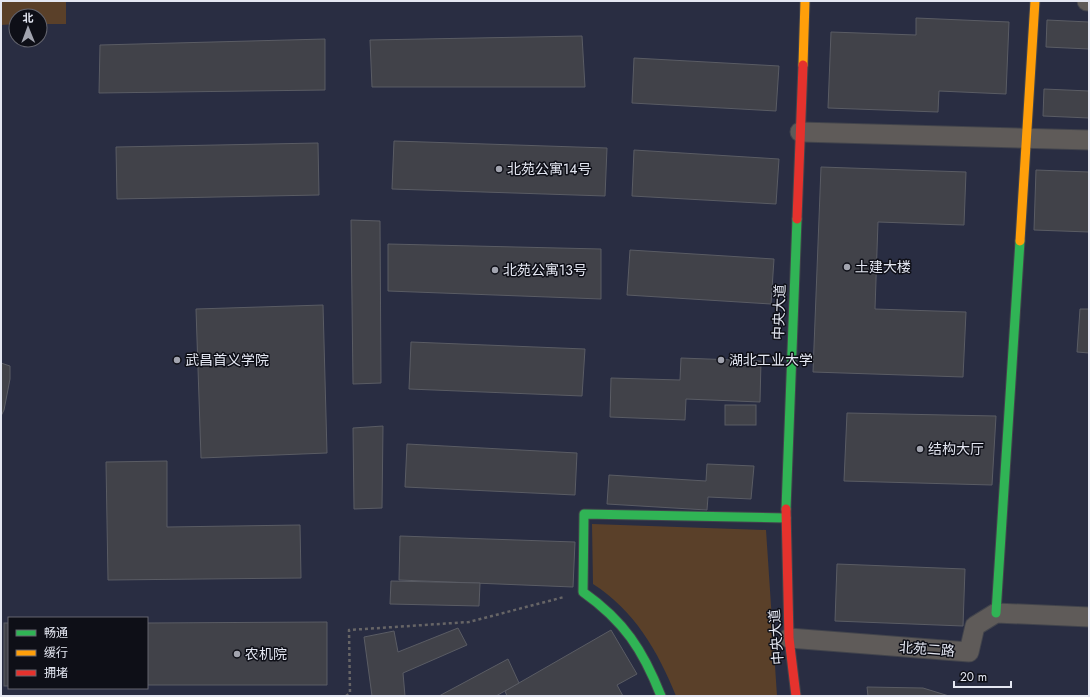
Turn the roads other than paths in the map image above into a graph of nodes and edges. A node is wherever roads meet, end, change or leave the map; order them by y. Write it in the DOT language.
graph roads {
  1 [pos="805,1"];
  2 [pos="1034,1"];
  3 [pos="800,132"];
  4 [pos="1026,137"];
  5 [pos="1089,140"];
  6 [pos="786,518"];
  7 [pos="996,613"];
  8 [pos="1089,617"];
  9 [pos="789,638"];
  10 [pos="661,696"];
  11 [pos="796,696"];
  1 -- 3 [label="street, 中央大道"];
  2 -- 4 [label="street"];
  3 -- 4 [label="street"];
  3 -- 6 [label="street, 中央大道"];
  4 -- 5 [label="street"];
  4 -- 7 [label="street"];
  6 -- 9 [label="street, 中央大道"];
  6 -- 10 [label="street"];
  7 -- 8 [label="street"];
  7 -- 9 [label="street, 北苑二路"];
  9 -- 11 [label="street, 中央大道"];
}
